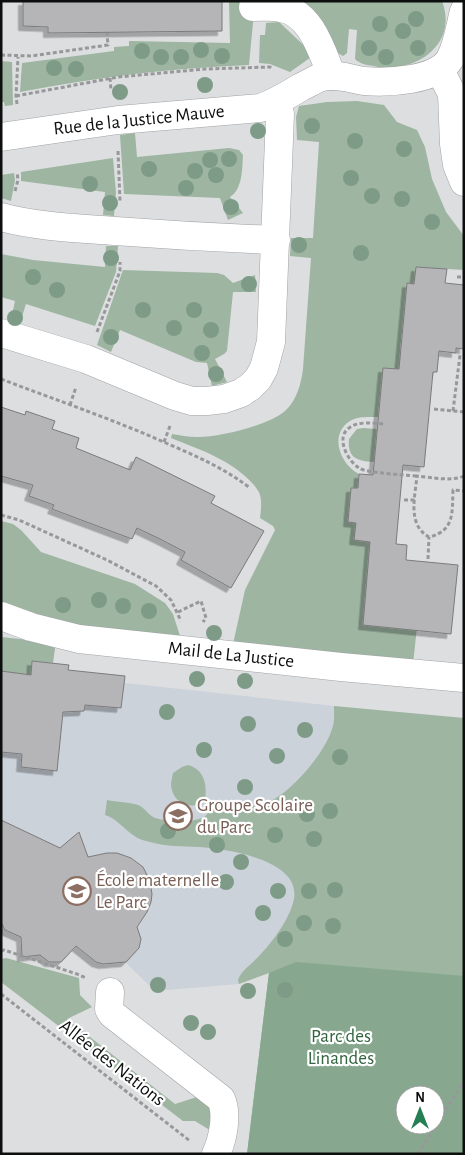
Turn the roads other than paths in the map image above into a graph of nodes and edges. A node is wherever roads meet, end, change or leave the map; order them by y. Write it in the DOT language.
graph roads {
  1 [pos="253,7"];
  2 [pos="462,26"];
  3 [pos="440,70"];
  4 [pos="332,76"];
  5 [pos="276,102"];
  6 [pos="1,137"];
  7 [pos="464,182"];
  8 [pos="1,217"];
  9 [pos="276,240"];
  10 [pos="1,333"];
  11 [pos="1,616"];
  12 [pos="464,678"];
  13 [pos="110,992"];
  14 [pos="216,1154"];
  1 -- 4 [label="street"];
  2 -- 3 [label="street"];
  3 -- 4 [label="street, Rue de la Justice Mauve"];
  3 -- 7 [label="street"];
  4 -- 5 [label="street, Rue de la Justice Mauve"];
  5 -- 6 [label="street, Rue de la Justice Mauve"];
  5 -- 9 [label="street"];
  8 -- 9 [label="street"];
  9 -- 10 [label="street"];
  11 -- 12 [label="street, Mail de La Justice"];
  13 -- 14 [label="street"];
}
